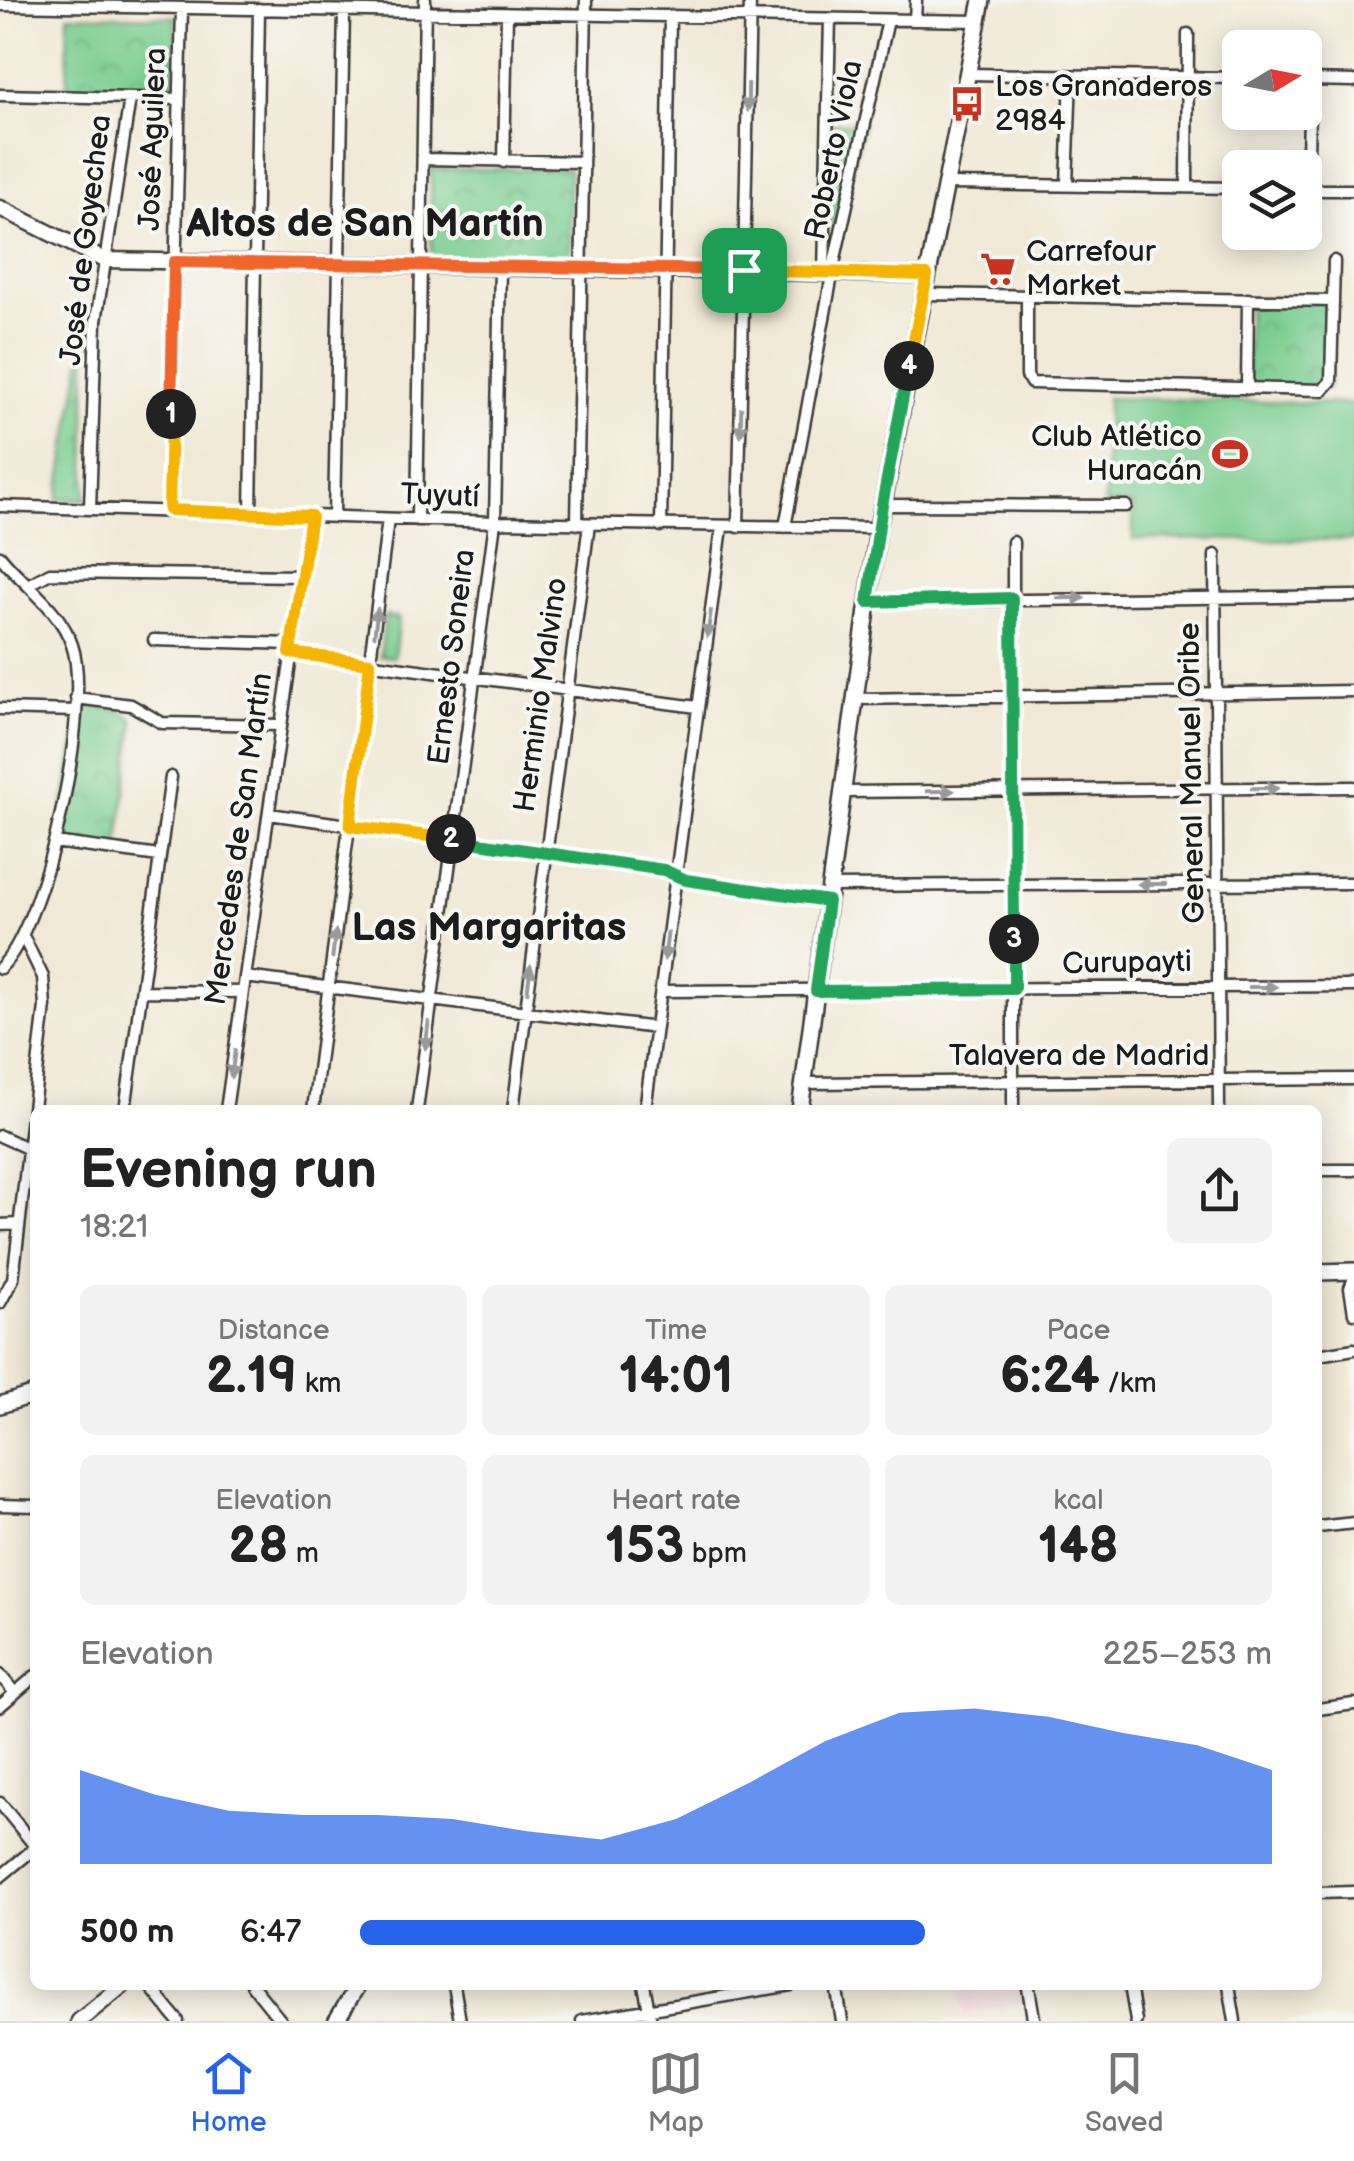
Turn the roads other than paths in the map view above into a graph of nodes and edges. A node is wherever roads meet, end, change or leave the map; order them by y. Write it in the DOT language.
graph roads {
  1 [pos="586,0"];
  2 [pos="750,0"];
  3 [pos="916,0"];
  4 [pos="982,0"];
  5 [pos="196,4"];
  6 [pos="0,5"];
  7 [pos="425,6"];
  8 [pos="182,10"];
  9 [pos="259,10"];
  10 [pos="344,10"];
  11 [pos="507,14"];
  12 [pos="586,16"];
  13 [pos="670,16"];
  14 [pos="750,18"];
  15 [pos="830,19"];
  16 [pos="888,20"];
  17 [pos="916,20"];
  18 [pos="978,21"];
  19 [pos="1188,34"];
  20 [pos="968,74"];
  21 [pos="1070,76"];
  22 [pos="1188,77"];
  23 [pos="1222,78"];
  24 [pos="1322,80"];
  25 [pos="1354,81"];
  26 [pos="0,96"];
  27 [pos="130,98"];
  28 [pos="179,98"];
  29 [pos="425,160"];
  30 [pos="504,162"];
  31 [pos="583,162"];
  32 [pos="947,184"];
  33 [pos="1067,185"];
  34 [pos="1187,186"];
  35 [pos="1222,187"];
  36 [pos="1322,190"];
  37 [pos="1354,190"];
  38 [pos="0,208"];
  39 [pos="104,260"];
  40 [pos="1334,261"];
  41 [pos="174,262"];
  42 [pos="253,263"];
  43 [pos="340,265"];
  44 [pos="420,266"];
  45 [pos="500,267"];
  46 [pos="580,269"];
  47 [pos="663,270"];
  48 [pos="744,270"];
  49 [pos="828,272"];
  50 [pos="927,275"];
  51 [pos="924,294"];
  52 [pos="1028,294"];
  53 [pos="1248,299"];
  54 [pos="1333,301"];
  55 [pos="1248,389"];
  56 [pos="882,505"];
  57 [pos="0,506"];
  58 [pos="1126,506"];
  59 [pos="90,508"];
  60 [pos="169,510"];
  61 [pos="251,514"];
  62 [pos="311,516"];
  63 [pos="334,517"];
  64 [pos="388,519"];
  65 [pos="417,520"];
  66 [pos="495,522"];
  67 [pos="583,524"];
  68 [pos="661,526"];
  69 [pos="722,527"];
  70 [pos="738,527"];
  71 [pos="786,527"];
  72 [pos="878,528"];
  73 [pos="1013,542"];
  74 [pos="1216,555"];
  75 [pos="0,556"];
  76 [pos="301,576"];
  77 [pos="28,585"];
  78 [pos="1215,596"];
  79 [pos="1354,596"];
  80 [pos="1012,598"];
  81 [pos="868,602"];
  82 [pos="154,640"];
  83 [pos="291,648"];
  84 [pos="370,663"];
  85 [pos="475,677"];
  86 [pos="567,690"];
  87 [pos="1354,691"];
  88 [pos="1216,692"];
  89 [pos="1010,694"];
  90 [pos="76,698"];
  91 [pos="855,699"];
  92 [pos="697,707"];
  93 [pos="0,709"];
  94 [pos="76,711"];
  95 [pos="280,725"];
  96 [pos="171,777"];
  97 [pos="1354,787"];
  98 [pos="1218,788"];
  99 [pos="1011,790"];
  100 [pos="843,792"];
  101 [pos="269,814"];
  102 [pos="350,826"];
  103 [pos="454,839"];
  104 [pos="54,842"];
  105 [pos="545,851"];
  106 [pos="158,856"];
  107 [pos="675,874"];
  108 [pos="1354,882"];
  109 [pos="1218,883"];
  110 [pos="1014,884"];
  111 [pos="829,893"];
  112 [pos="24,938"];
  113 [pos="0,968"];
  114 [pos="245,977"];
  115 [pos="1354,986"];
  116 [pos="1220,987"];
  117 [pos="328,988"];
  118 [pos="1014,989"];
  119 [pos="144,991"];
  120 [pos="816,991"];
  121 [pos="243,992"];
  122 [pos="660,992"];
  123 [pos="432,1002"];
  124 [pos="524,1014"];
  125 [pos="656,1028"];
  126 [pos="1354,1079"];
  127 [pos="1013,1080"];
  128 [pos="1219,1080"];
  129 [pos="804,1082"];
  130 [pos="33,1105"];
  131 [pos="126,1105"];
  132 [pos="227,1105"];
  133 [pos="314,1105"];
  134 [pos="418,1105"];
  135 [pos="513,1105"];
  136 [pos="646,1105"];
  137 [pos="801,1105"];
  138 [pos="1013,1105"];
  139 [pos="1220,1105"];
  140 [pos="30,1130"];
  141 [pos="0,1136"];
  142 [pos="28,1149"];
  143 [pos="1322,1170"];
  144 [pos="1354,1170"];
  145 [pos="0,1224"];
  146 [pos="19,1224"];
  147 [pos="1322,1272"];
  148 [pos="1354,1275"];
  149 [pos="0,1303"];
  150 [pos="1354,1313"];
  151 [pos="1354,1349"];
  152 [pos="1322,1355"];
  153 [pos="30,1396"];
  154 [pos="0,1405"];
  155 [pos="0,1505"];
  156 [pos="30,1506"];
  157 [pos="1354,1523"];
  158 [pos="1322,1526"];
  159 [pos="0,1675"];
  160 [pos="30,1680"];
  161 [pos="16,1693"];
  162 [pos="1354,1704"];
  163 [pos="0,1706"];
  164 [pos="1322,1708"];
  165 [pos="0,1803"];
  166 [pos="30,1841"];
  167 [pos="30,1851"];
  168 [pos="0,1876"];
  169 [pos="1354,1892"];
  170 [pos="1322,1894"];
  171 [pos="117,1990"];
  172 [pos="153,1990"];
  173 [pos="256,1990"];
  174 [pos="355,1990"];
  175 [pos="455,1990"];
  176 [pos="645,1990"];
  177 [pos="767,1990"];
  178 [pos="837,1990"];
  179 [pos="1029,1990"];
  180 [pos="1131,1990"];
  181 [pos="1230,1990"];
  182 [pos="649,2015"];
  183 [pos="79,2021"];
  184 [pos="178,2021"];
  185 [pos="281,2021"];
  186 [pos="336,2021"];
  187 [pos="460,2021"];
  188 [pos="582,2021"];
  189 [pos="842,2021"];
  190 [pos="1034,2021"];
  191 [pos="1136,2021"];
  192 [pos="1236,2021"];
  1 -- 12 [label="street, Herminio Malvino"];
  2 -- 14 [label="street"];
  3 -- 17 [label="street"];
  4 -- 18 [label="main road"];
  5 -- 8 [label="street"];
  5 -- 9 [label="street"];
  6 -- 8 [label="street"];
  7 -- 10 [label="street"];
  7 -- 11 [label="street"];
  7 -- 29 [label="street"];
  8 -- 28 [label="street, José Aguilera"];
  9 -- 10 [label="street"];
  9 -- 42 [label="street"];
  10 -- 43 [label="street"];
  11 -- 12 [label="street"];
  11 -- 30 [label="street"];
  12 -- 13 [label="street"];
  12 -- 31 [label="street, Herminio Malvino"];
  13 -- 14 [label="street"];
  13 -- 47 [label="street"];
  14 -- 15 [label="street"];
  14 -- 48 [label="street, one-way"];
  15 -- 16 [label="street"];
  15 -- 49 [label="street"];
  16 -- 17 [label="street"];
  16 -- 49 [label="street, Roberto Viola"];
  17 -- 18 [label="street"];
  18 -- 20 [label="main road"];
  19 -- 22 [label="street"];
  20 -- 21 [label="street"];
  20 -- 32 [label="main road"];
  21 -- 22 [label="street"];
  21 -- 33 [label="street"];
  22 -- 23 [label="street"];
  22 -- 34 [label="street"];
  24 -- 25 [label="street"];
  26 -- 27 [label="street"];
  27 -- 28 [label="street"];
  27 -- 39 [label="street, José de Goyechea"];
  28 -- 41 [label="street, José Aguilera"];
  29 -- 30 [label="street"];
  29 -- 44 [label="street"];
  30 -- 31 [label="street"];
  31 -- 46 [label="street, Herminio Malvino"];
  32 -- 33 [label="street"];
  32 -- 50 [label="main road"];
  33 -- 34 [label="street"];
  34 -- 35 [label="street"];
  36 -- 37 [label="street"];
  38 -- 39 [label="main road"];
  39 -- 41 [label="main road"];
  39 -- 59 [label="street, José de Goyechea"];
  40 -- 54 [label="street"];
  41 -- 42 [label="main road"];
  41 -- 60 [label="street, José Aguilera"];
  42 -- 43 [label="main road"];
  42 -- 61 [label="street"];
  43 -- 44 [label="main road"];
  43 -- 63 [label="street"];
  44 -- 45 [label="main road"];
  44 -- 65 [label="street"];
  45 -- 46 [label="main road"];
  45 -- 66 [label="street, Ernesto Soneira"];
  46 -- 47 [label="main road"];
  46 -- 67 [label="street, Herminio Malvino"];
  47 -- 48 [label="main road"];
  47 -- 68 [label="street"];
  48 -- 49 [label="main road"];
  48 -- 70 [label="street, one-way"];
  49 -- 50 [label="main road"];
  49 -- 71 [label="street, Roberto Viola"];
  50 -- 51 [label="main road"];
  51 -- 52 [label="street"];
  51 -- 56 [label="main road"];
  52 -- 53 [label="street"];
  52 -- 55 [label="street"];
  53 -- 54 [label="street"];
  53 -- 55 [label="street"];
  54 -- 55 [label="street"];
  56 -- 58 [label="street"];
  56 -- 72 [label="main road"];
  57 -- 59 [label="street, Tuyutí"];
  59 -- 60 [label="street, Tuyutí"];
  60 -- 61 [label="street, Tuyutí"];
  61 -- 62 [label="street, Tuyutí"];
  62 -- 63 [label="street, Tuyutí"];
  62 -- 76 [label="street, Mercedes de San Martín"];
  63 -- 64 [label="street, Tuyutí"];
  64 -- 65 [label="street, Tuyutí"];
  84 -- 64 [label="street, one-way"];
  65 -- 66 [label="street, Tuyutí"];
  66 -- 67 [label="street, Tuyutí"];
  66 -- 85 [label="street, Ernesto Soneira"];
  67 -- 68 [label="street, Tuyutí"];
  67 -- 86 [label="street, Herminio Malvino"];
  68 -- 69 [label="street, Tuyutí"];
  69 -- 70 [label="street, Tuyutí"];
  69 -- 92 [label="street, one-way"];
  70 -- 71 [label="street, Tuyutí"];
  71 -- 72 [label="street, Tuyutí"];
  72 -- 81 [label="main road"];
  73 -- 80 [label="street"];
  74 -- 78 [label="street, General Manuel Oribe"];
  75 -- 77 [label="street"];
  76 -- 77 [label="street"];
  76 -- 83 [label="street, Mercedes de San Martín"];
  77 -- 90 [label="street"];
  78 -- 79 [label="street"];
  80 -- 78 [label="street, one-way"];
  78 -- 88 [label="street, General Manuel Oribe"];
  80 -- 81 [label="street"];
  80 -- 89 [label="street"];
  81 -- 91 [label="main road"];
  82 -- 83 [label="street"];
  83 -- 84 [label="street"];
  83 -- 95 [label="street, Mercedes de San Martín"];
  84 -- 85 [label="street"];
  84 -- 102 [label="street"];
  85 -- 86 [label="street"];
  85 -- 103 [label="street, Ernesto Soneira"];
  86 -- 92 [label="street"];
  86 -- 105 [label="street, Herminio Malvino"];
  87 -- 88 [label="street"];
  88 -- 89 [label="street"];
  88 -- 98 [label="street, General Manuel Oribe"];
  89 -- 91 [label="street"];
  89 -- 99 [label="street"];
  90 -- 94 [label="street"];
  90 -- 95 [label="street"];
  91 -- 100 [label="main road"];
  92 -- 107 [label="street"];
  93 -- 94 [label="street"];
  94 -- 104 [label="street"];
  95 -- 101 [label="street, Mercedes de San Martín"];
  96 -- 106 [label="street"];
  98 -- 97 [label="street, one-way"];
  98 -- 99 [label="street"];
  98 -- 109 [label="street, General Manuel Oribe"];
  100 -- 99 [label="street, one-way"];
  99 -- 110 [label="street"];
  100 -- 111 [label="main road"];
  101 -- 102 [label="street"];
  101 -- 114 [label="street, Mercedes de San Martín"];
  102 -- 103 [label="street"];
  117 -- 102 [label="street, one-way"];
  103 -- 105 [label="street"];
  103 -- 123 [label="street, Ernesto Soneira"];
  104 -- 106 [label="street"];
  104 -- 112 [label="street"];
  105 -- 107 [label="street"];
  124 -- 105 [label="street, Herminio Malvino, one-way"];
  106 -- 119 [label="street"];
  107 -- 111 [label="street"];
  107 -- 122 [label="street, one-way"];
  108 -- 109 [label="street"];
  109 -- 110 [label="street, one-way"];
  109 -- 116 [label="street, General Manuel Oribe"];
  110 -- 111 [label="street"];
  110 -- 118 [label="street"];
  111 -- 120 [label="main road"];
  112 -- 113 [label="street"];
  112 -- 130 [label="street"];
  114 -- 117 [label="street"];
  114 -- 121 [label="street, Mercedes de San Martín"];
  116 -- 115 [label="street, Curupayti, one-way"];
  116 -- 118 [label="street, Curupayti"];
  116 -- 128 [label="street, General Manuel Oribe"];
  117 -- 123 [label="street"];
  117 -- 133 [label="street"];
  118 -- 120 [label="street, Curupayti"];
  118 -- 127 [label="street"];
  119 -- 121 [label="street"];
  119 -- 131 [label="street"];
  120 -- 122 [label="street, Curupayti"];
  120 -- 129 [label="main road"];
  121 -- 132 [label="street, Mercedes de San Martín, one-way"];
  122 -- 125 [label="street"];
  123 -- 124 [label="street"];
  123 -- 134 [label="street, Ernesto Soneira, one-way"];
  124 -- 125 [label="street"];
  124 -- 135 [label="street, Herminio Malvino"];
  125 -- 136 [label="street"];
  126 -- 128 [label="street, Talavera de Madrid"];
  127 -- 128 [label="street, Talavera de Madrid"];
  127 -- 129 [label="street, Talavera de Madrid"];
  127 -- 138 [label="street"];
  128 -- 139 [label="street, General Manuel Oribe"];
  129 -- 137 [label="main road"];
  140 -- 142 [label="street"];
  141 -- 142 [label="street"];
  142 -- 146 [label="street"];
  143 -- 144 [label="street"];
  145 -- 146 [label="street"];
  146 -- 149 [label="street"];
  147 -- 148 [label="main road"];
  148 -- 150 [label="street"];
  151 -- 152 [label="street"];
  153 -- 154 [label="main road"];
  155 -- 156 [label="street"];
  157 -- 158 [label="street"];
  159 -- 161 [label="street"];
  160 -- 161 [label="street"];
  161 -- 163 [label="street"];
  162 -- 164 [label="street"];
  165 -- 166 [label="street"];
  167 -- 168 [label="street"];
  169 -- 170 [label="street"];
  171 -- 183 [label="main road"];
  172 -- 184 [label="street"];
  173 -- 185 [label="street"];
  174 -- 186 [label="main road"];
  175 -- 187 [label="street"];
  176 -- 182 [label="street"];
  177 -- 182 [label="street"];
  178 -- 189 [label="street"];
  179 -- 190 [label="street"];
  180 -- 191 [label="street"];
  181 -- 192 [label="street"];
  182 -- 188 [label="street"];
}
